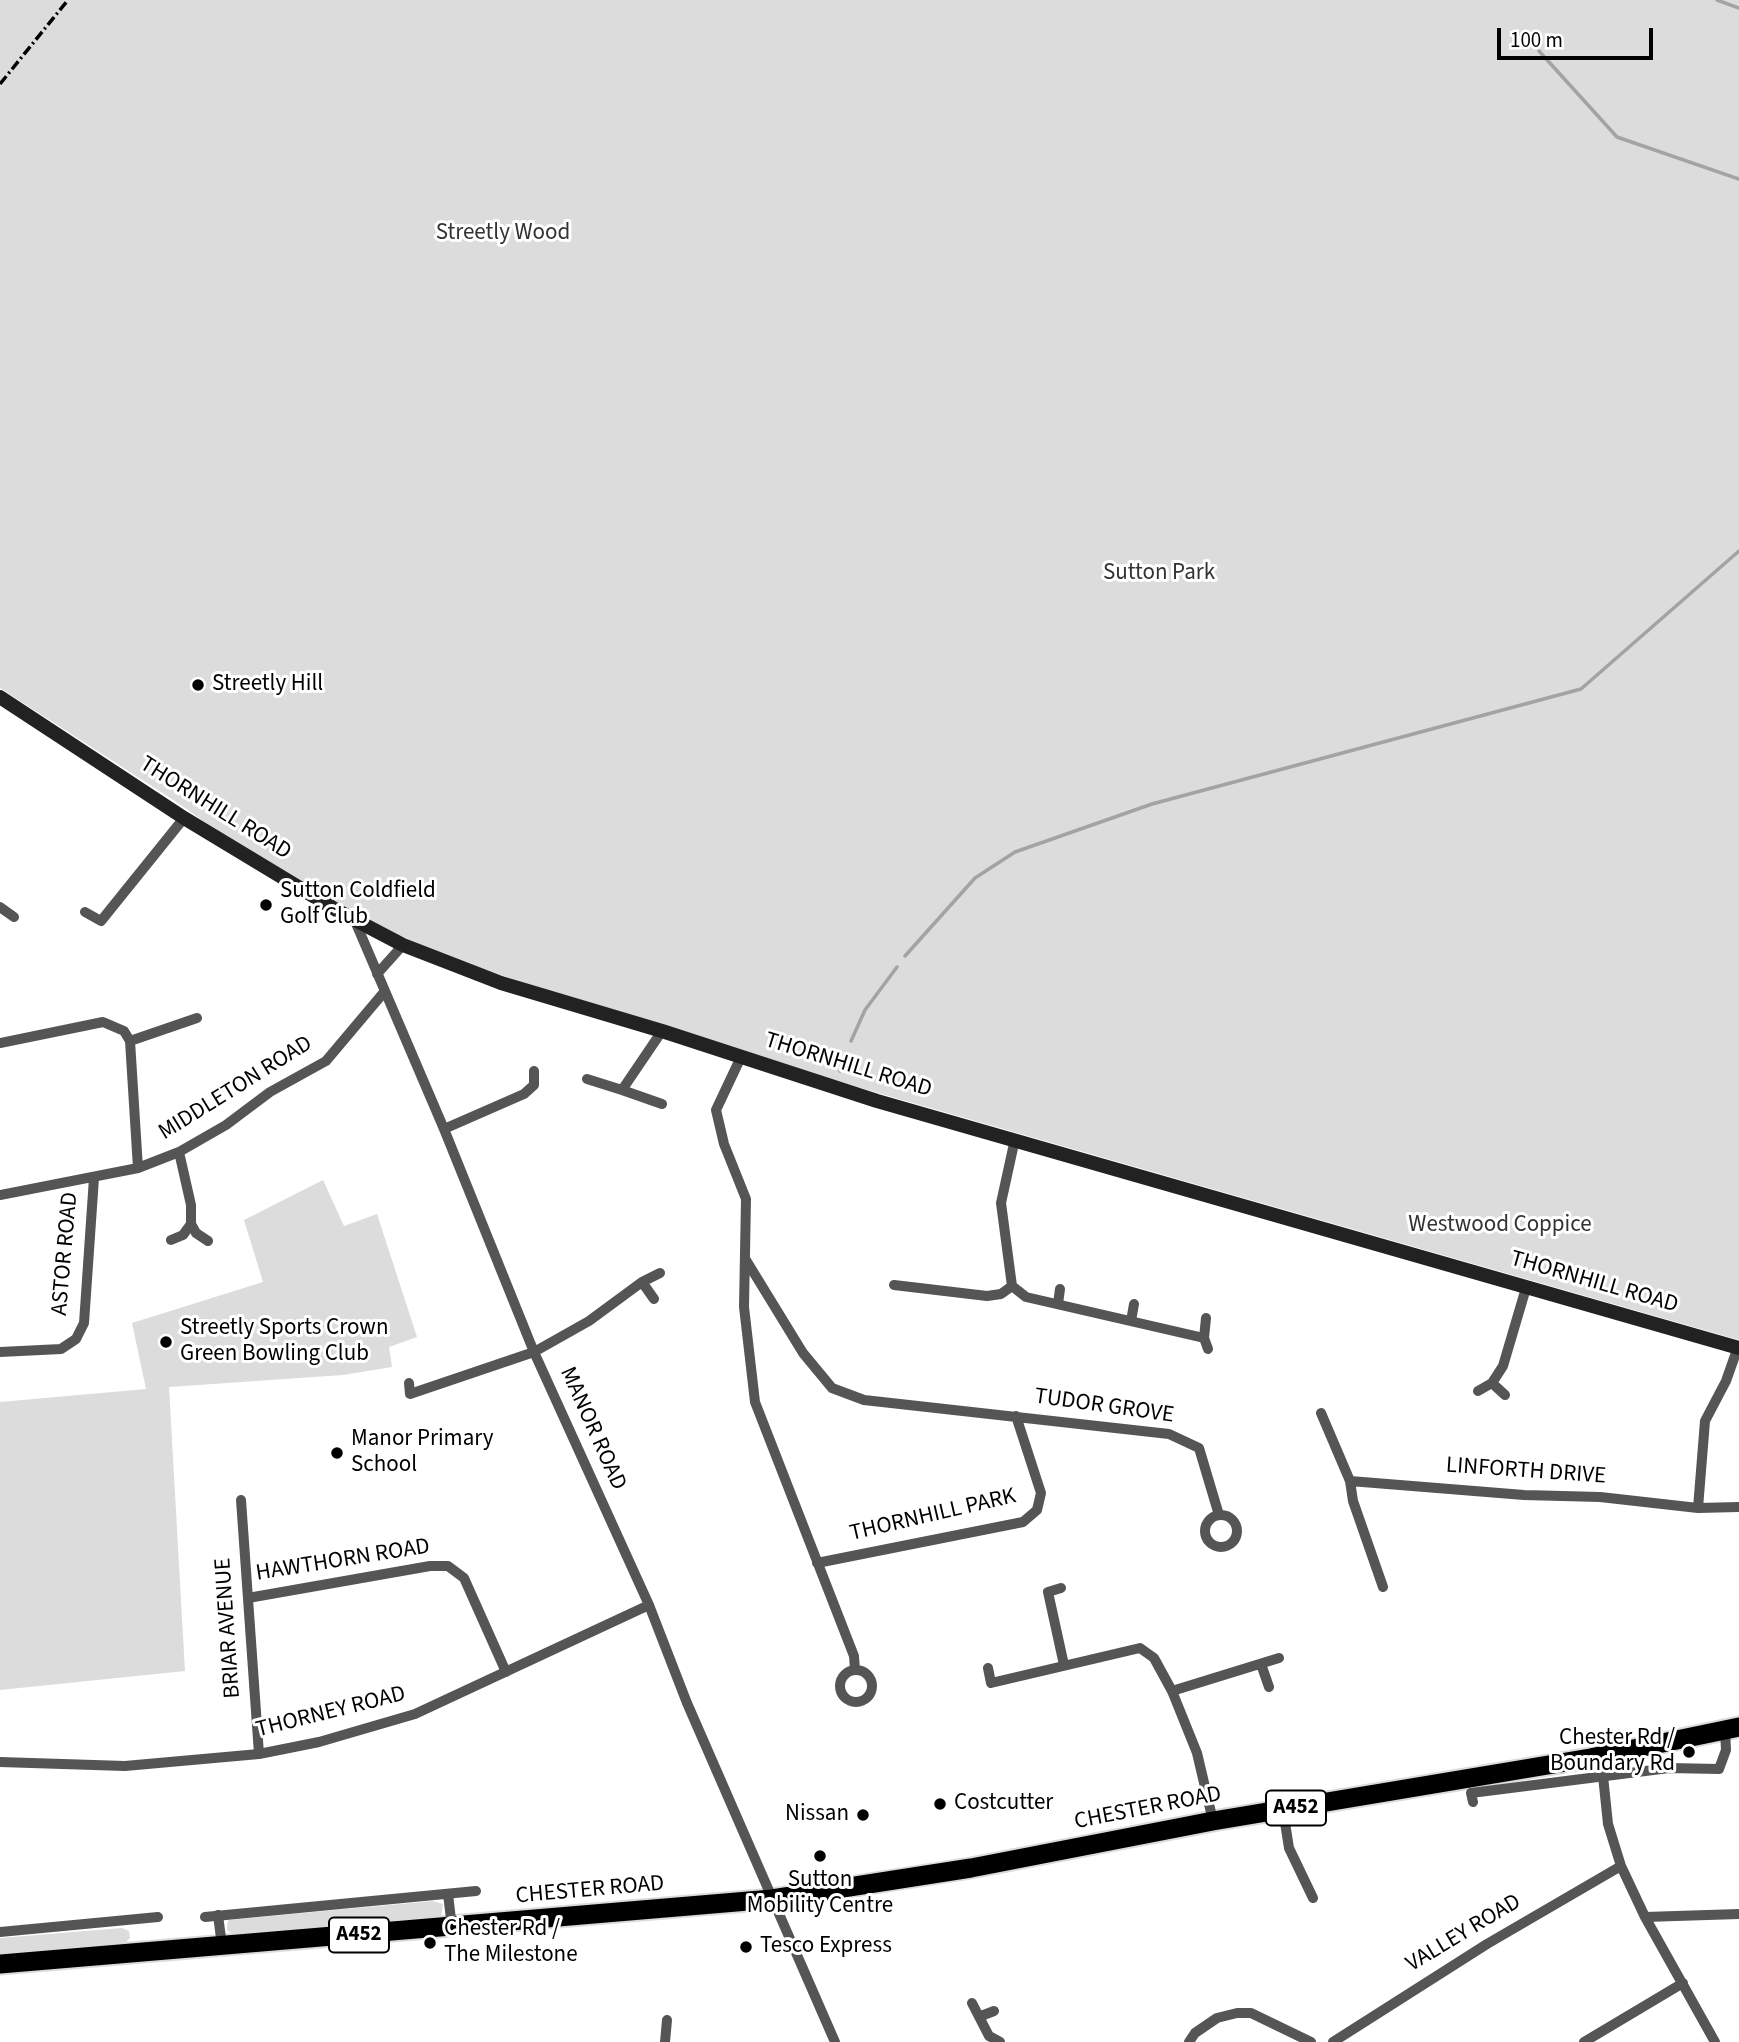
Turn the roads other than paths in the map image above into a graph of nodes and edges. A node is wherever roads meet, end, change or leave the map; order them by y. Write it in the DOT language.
graph roads {
  1 [pos="0,697"];
  2 [pos="184,818"];
  3 [pos="1,908"];
  4 [pos="85,912"];
  5 [pos="14,918"];
  6 [pos="355,920"];
  7 [pos="403,945"];
  8 [pos="377,974"];
  9 [pos="385,991"];
  10 [pos="197,1018"];
  11 [pos="662,1031"];
  12 [pos="130,1041"];
  13 [pos="0,1043"];
  14 [pos="741,1058"];
  15 [pos="534,1071"];
  16 [pos="587,1079"];
  17 [pos="622,1090"];
  18 [pos="662,1104"];
  19 [pos="444,1129"];
  20 [pos="1015,1139"];
  21 [pos="179,1152"];
  22 [pos="138,1168"];
  23 [pos="94,1178"];
  24 [pos="0,1195"];
  25 [pos="191,1224"];
  26 [pos="171,1240"];
  27 [pos="208,1241"];
  28 [pos="746,1260"];
  29 [pos="660,1273"];
  30 [pos="642,1282"];
  31 [pos="894,1285"];
  32 [pos="1012,1286"];
  33 [pos="1526,1287"];
  34 [pos="1060,1289"];
  35 [pos="654,1299"];
  36 [pos="1058,1304"];
  37 [pos="1134,1304"];
  38 [pos="1206,1318"];
  39 [pos="1131,1321"];
  40 [pos="1739,1347"];
  41 [pos="0,1352"];
  42 [pos="534,1352"];
  43 [pos="409,1383"];
  44 [pos="1492,1383"];
  45 [pos="1478,1391"];
  46 [pos="1506,1395"];
  47 [pos="1321,1413"];
  48 [pos="1016,1416"];
  49 [pos="1350,1481"];
  50 [pos="241,1500"];
  51 [pos="1739,1507"];
  52 [pos="1698,1508"];
  53 [pos="1219,1514"];
  54 [pos="817,1563"];
  55 [pos="1383,1587"];
  56 [pos="1060,1588"];
  57 [pos="248,1598"];
  58 [pos="649,1605"];
  59 [pos="1279,1658"];
  60 [pos="1261,1664"];
  61 [pos="1065,1665"];
  62 [pos="988,1668"];
  63 [pos="855,1670"];
  64 [pos="506,1672"];
  65 [pos="1269,1687"];
  66 [pos="1172,1691"];
  67 [pos="1732,1729"];
  68 [pos="259,1754"];
  69 [pos="0,1762"];
  70 [pos="1603,1776"];
  71 [pos="1473,1802"];
  72 [pos="1283,1810"];
  73 [pos="1213,1821"];
  74 [pos="1621,1866"];
  75 [pos="475,1891"];
  76 [pos="448,1894"];
  77 [pos="1313,1898"];
  78 [pos="772,1899"];
  79 [pos="1739,1914"];
  80 [pos="218,1915"];
  81 [pos="158,1917"];
  82 [pos="205,1917"];
  83 [pos="1645,1917"];
  84 [pos="136,1920"];
  85 [pos="452,1928"];
  86 [pos="0,1931"];
  87 [pos="136,1932"];
  88 [pos="222,1946"];
  89 [pos="0,1964"];
  90 [pos="1684,1983"];
  91 [pos="972,2003"];
  92 [pos="994,2011"];
  93 [pos="981,2016"];
  94 [pos="667,2020"];
  95 [pos="665,2042"];
  96 [pos="835,2042"];
  97 [pos="1000,2042"];
  98 [pos="1189,2042"];
  99 [pos="1311,2042"];
  100 [pos="1333,2042"];
  101 [pos="1584,2042"];
  102 [pos="1715,2042"];
  1 -- 2 [label="main road, THORNHILL ROAD"];
  2 -- 4 [label="street"];
  2 -- 6 [label="main road, THORNHILL ROAD"];
  3 -- 5 [label="street"];
  6 -- 7 [label="main road, THORNHILL ROAD"];
  6 -- 8 [label="street, MANOR ROAD"];
  7 -- 8 [label="street"];
  7 -- 11 [label="main road, THORNHILL ROAD"];
  8 -- 9 [label="street, MANOR ROAD"];
  9 -- 19 [label="street, MANOR ROAD"];
  9 -- 21 [label="street, MIDDLETON ROAD"];
  10 -- 12 [label="street"];
  11 -- 14 [label="main road, THORNHILL ROAD"];
  11 -- 17 [label="street"];
  12 -- 13 [label="street"];
  12 -- 22 [label="street"];
  14 -- 20 [label="main road, THORNHILL ROAD"];
  14 -- 28 [label="street"];
  15 -- 19 [label="street"];
  16 -- 17 [label="street"];
  17 -- 18 [label="street"];
  19 -- 42 [label="street, MANOR ROAD"];
  20 -- 32 [label="street"];
  20 -- 33 [label="main road, THORNHILL ROAD"];
  21 -- 22 [label="street, MIDDLETON ROAD"];
  21 -- 25 [label="street"];
  22 -- 23 [label="street, MIDDLETON ROAD"];
  23 -- 24 [label="street, MIDDLETON ROAD"];
  23 -- 41 [label="street, ASTOR ROAD"];
  25 -- 26 [label="street"];
  25 -- 27 [label="street"];
  28 -- 48 [label="street"];
  28 -- 54 [label="street"];
  29 -- 30 [label="street"];
  30 -- 35 [label="street"];
  30 -- 42 [label="street"];
  31 -- 32 [label="street"];
  32 -- 36 [label="street"];
  33 -- 40 [label="main road, THORNHILL ROAD"];
  33 -- 44 [label="street"];
  34 -- 36 [label="street"];
  36 -- 39 [label="street"];
  37 -- 39 [label="street"];
  38 -- 39 [label="street"];
  40 -- 52 [label="street"];
  42 -- 43 [label="street"];
  42 -- 58 [label="street, MANOR ROAD"];
  44 -- 45 [label="street"];
  44 -- 46 [label="street"];
  47 -- 49 [label="street"];
  48 -- 53 [label="street, TUDOR GROVE"];
  48 -- 54 [label="street, THORNHILL PARK"];
  49 -- 52 [label="street, LINFORTH DRIVE"];
  49 -- 55 [label="street"];
  50 -- 57 [label="street, BRIAR AVENUE"];
  51 -- 52 [label="street, LINFORTH DRIVE"];
  54 -- 63 [label="street"];
  56 -- 61 [label="street"];
  57 -- 64 [label="street, HAWTHORN ROAD"];
  57 -- 68 [label="street, BRIAR AVENUE"];
  58 -- 64 [label="street, THORNEY ROAD"];
  58 -- 78 [label="street, MANOR ROAD"];
  59 -- 60 [label="street"];
  60 -- 65 [label="street"];
  60 -- 66 [label="street"];
  61 -- 62 [label="street"];
  61 -- 66 [label="street"];
  64 -- 68 [label="street, THORNEY ROAD"];
  66 -- 73 [label="street"];
  67 -- 70 [label="street, CHESTER ROAD"];
  67 -- 72 [label="highway, CHESTER ROAD / A452"];
  68 -- 69 [label="street, THORNEY ROAD"];
  70 -- 71 [label="street, CHESTER ROAD"];
  70 -- 74 [label="street"];
  72 -- 73 [label="highway, CHESTER ROAD / A452"];
  72 -- 77 [label="street"];
  73 -- 78 [label="highway, CHESTER ROAD / A452"];
  74 -- 83 [label="street"];
  74 -- 100 [label="street, VALLEY ROAD"];
  75 -- 76 [label="street"];
  76 -- 80 [label="street"];
  76 -- 85 [label="street"];
  78 -- 85 [label="highway, CHESTER ROAD / A452"];
  78 -- 96 [label="street, MANOR ROAD"];
  79 -- 83 [label="street"];
  80 -- 82 [label="street"];
  80 -- 88 [label="street"];
  81 -- 84 [label="street"];
  83 -- 90 [label="street"];
  84 -- 86 [label="street"];
  84 -- 87 [label="street"];
  85 -- 88 [label="highway, CHESTER ROAD / A452"];
  88 -- 89 [label="highway, CHESTER ROAD / A452"];
  90 -- 101 [label="street"];
  90 -- 102 [label="street"];
  91 -- 93 [label="street"];
  92 -- 93 [label="street"];
  93 -- 97 [label="street"];
  94 -- 95 [label="street"];
  98 -- 99 [label="street"];
}
